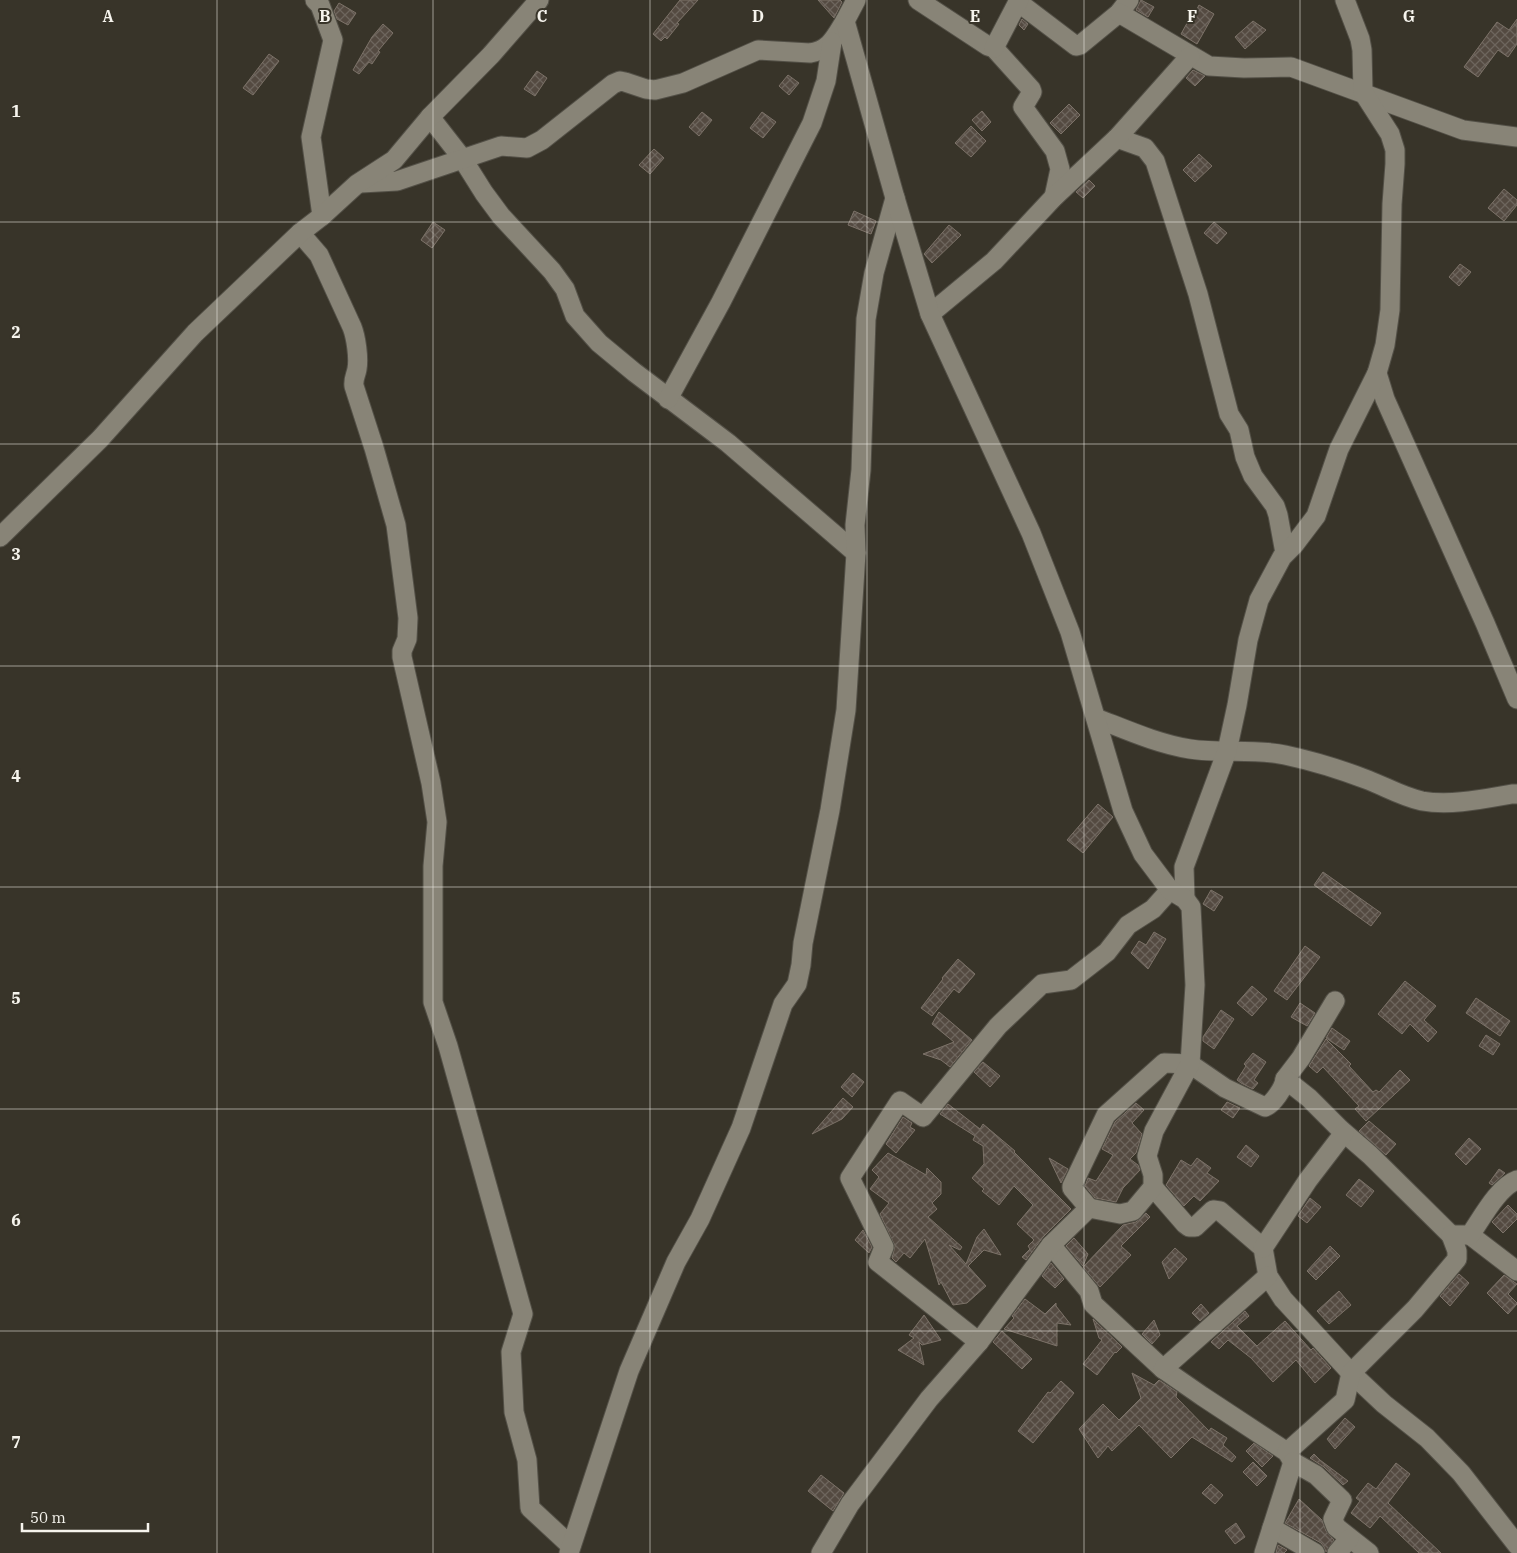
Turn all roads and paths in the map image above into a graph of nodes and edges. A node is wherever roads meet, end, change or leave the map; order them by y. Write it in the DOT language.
graph roads {
  1 [pos="315,0"];
  2 [pos="539,0"];
  3 [pos="856,0"];
  4 [pos="918,0"];
  5 [pos="1345,0"];
  6 [pos="1018,1"];
  7 [pos="1124,7"];
  8 [pos="845,21"];
  9 [pos="832,42"];
  10 [pos="994,48"];
  11 [pos="1190,56"];
  12 [pos="1362,92"];
  13 [pos="430,118"];
  14 [pos="1517,137"];
  15 [pos="1117,138"];
  16 [pos="462,158"];
  17 [pos="357,184"];
  18 [pos="1054,197"];
  19 [pos="895,198"];
  20 [pos="322,216"];
  21 [pos="300,233"];
  22 [pos="930,314"];
  23 [pos="1377,373"];
  24 [pos="668,398"];
  25 [pos="0,537"];
  26 [pos="856,553"];
  27 [pos="1285,553"];
  28 [pos="1517,699"];
  29 [pos="1096,718"];
  30 [pos="1227,751"];
  31 [pos="1517,794"];
  32 [pos="1177,894"];
  33 [pos="1335,1001"];
  34 [pos="1190,1064"];
  35 [pos="1285,1079"];
  36 [pos="1344,1133"];
  37 [pos="1517,1180"];
  38 [pos="1153,1187"];
  39 [pos="1089,1208"];
  40 [pos="1451,1235"];
  41 [pos="1470,1235"];
  42 [pos="1052,1245"];
  43 [pos="1262,1248"];
  44 [pos="1517,1271"];
  45 [pos="1268,1276"];
  46 [pos="979,1342"];
  47 [pos="1163,1369"];
  48 [pos="1352,1373"];
  49 [pos="1290,1457"];
  50 [pos="1272,1528"];
  51 [pos="1349,1538"];
  52 [pos="1517,1544"];
  53 [pos="570,1550"];
  54 [pos="821,1553"];
  55 [pos="1264,1553"];
  56 [pos="1315,1553"];
  57 [pos="1337,1553"];
  58 [pos="1368,1553"];
  1 -- 20 [label="street"];
  2 -- 13 [label="street"];
  3 -- 8 [label="street"];
  4 -- 10 [label="street"];
  5 -- 12 [label="street"];
  6 -- 7 [label="street"];
  6 -- 10 [label="street"];
  7 -- 11 [label="street"];
  8 -- 9 [label="street"];
  8 -- 19 [label="street"];
  9 -- 16 [label="street"];
  9 -- 24 [label="street"];
  10 -- 18 [label="street"];
  11 -- 12 [label="street"];
  11 -- 15 [label="street"];
  12 -- 14 [label="street"];
  12 -- 23 [label="street"];
  13 -- 16 [label="street"];
  13 -- 17 [label="street"];
  15 -- 18 [label="street"];
  15 -- 27 [label="street"];
  16 -- 17 [label="street"];
  16 -- 24 [label="street"];
  17 -- 20 [label="street"];
  18 -- 22 [label="street"];
  19 -- 22 [label="street"];
  19 -- 26 [label="street"];
  20 -- 21 [label="street"];
  21 -- 25 [label="street"];
  21 -- 53 [label="street"];
  22 -- 29 [label="street"];
  23 -- 27 [label="street"];
  23 -- 28 [label="street"];
  24 -- 26 [label="street"];
  26 -- 53 [label="street"];
  27 -- 30 [label="street"];
  29 -- 30 [label="street"];
  29 -- 32 [label="street"];
  30 -- 31 [label="street"];
  30 -- 32 [label="street"];
  32 -- 34 [label="street"];
  32 -- 46 [label="street"];
  33 -- 35 [label="street"];
  34 -- 35 [label="street"];
  34 -- 38 [label="street"];
  34 -- 39 [label="street"];
  35 -- 36 [label="street"];
  36 -- 40 [label="street"];
  36 -- 43 [label="street"];
  37 -- 41 [label="street"];
  38 -- 39 [label="street"];
  38 -- 43 [label="street"];
  39 -- 42 [label="street"];
  40 -- 41 [label="street"];
  40 -- 48 [label="street"];
  41 -- 44 [label="street"];
  42 -- 46 [label="street"];
  42 -- 47 [label="street"];
  43 -- 45 [label="street"];
  45 -- 47 [label="street"];
  45 -- 48 [label="street"];
  46 -- 54 [label="street"];
  47 -- 49 [label="street"];
  48 -- 49 [label="street"];
  48 -- 52 [label="street"];
  49 -- 50 [label="street"];
  49 -- 51 [label="street"];
  50 -- 55 [label="street"];
  50 -- 56 [label="street"];
  51 -- 57 [label="street"];
  51 -- 58 [label="street"];
}
